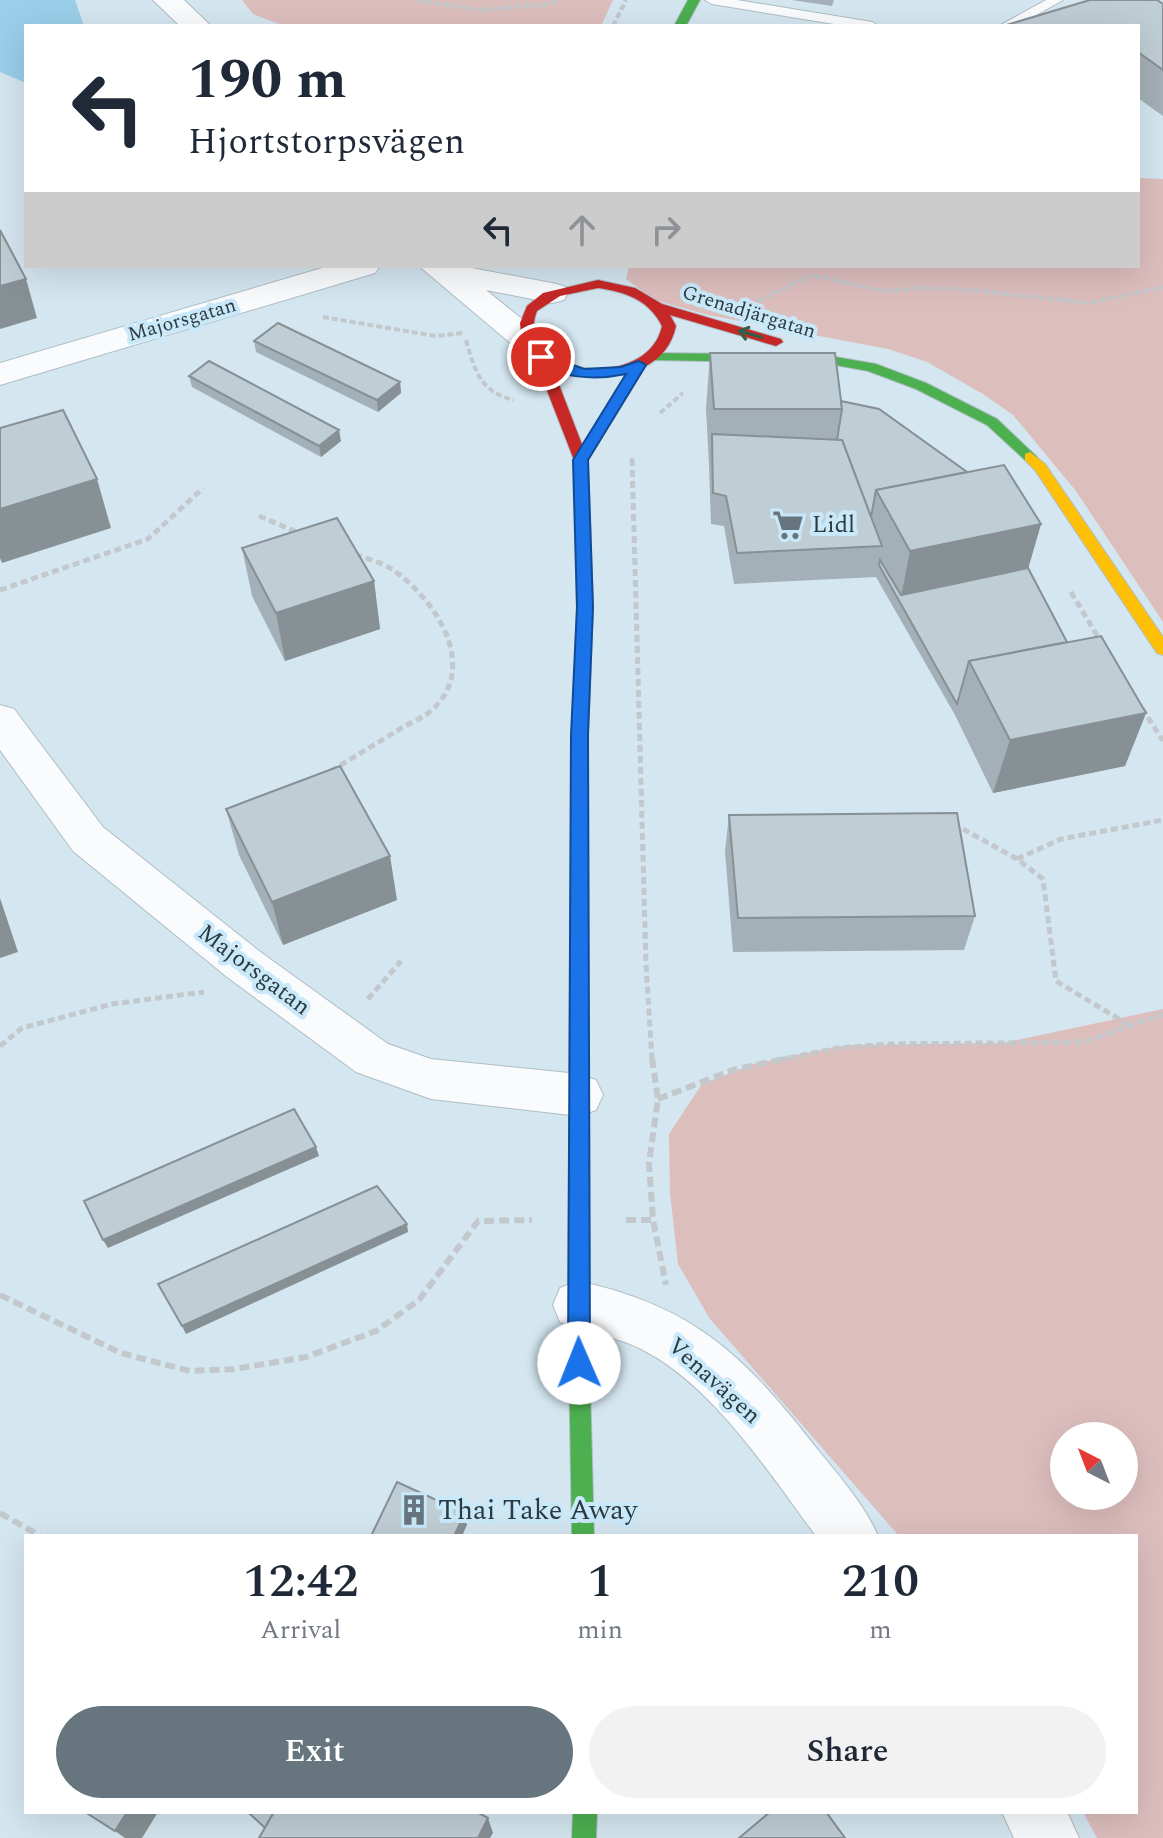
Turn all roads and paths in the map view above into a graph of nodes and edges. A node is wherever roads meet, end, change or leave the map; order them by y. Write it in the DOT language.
graph roads {
  1 [pos="167,0"];
  2 [pos="417,0"];
  3 [pos="558,0"];
  4 [pos="626,0"];
  5 [pos="694,0"];
  6 [pos="712,0"];
  7 [pos="1056,0"];
  8 [pos="438,2"];
  9 [pos="195,24"];
  10 [pos="614,24"];
  11 [pos="681,24"];
  12 [pos="860,24"];
  13 [pos="1010,24"];
  14 [pos="357,268"];
  15 [pos="572,268"];
  16 [pos="628,268"];
  17 [pos="440,269"];
  18 [pos="1163,287"];
  19 [pos="628,288"];
  20 [pos="559,290"];
  21 [pos="749,305"];
  22 [pos="661,308"];
  23 [pos="534,348"];
  24 [pos="824,359"];
  25 [pos="646,361"];
  26 [pos="0,374"];
  27 [pos="687,390"];
  28 [pos="651,421"];
  29 [pos="633,450"];
  30 [pos="581,460"];
  31 [pos="203,488"];
  32 [pos="259,516"];
  33 [pos="311,538"];
  34 [pos="340,549"];
  35 [pos="1063,581"];
  36 [pos="0,590"];
  37 [pos="1105,647"];
  38 [pos="1163,649"];
  39 [pos="1138,701"];
  40 [pos="0,720"];
  41 [pos="1163,741"];
  42 [pos="323,775"];
  43 [pos="1163,820"];
  44 [pos="963,829"];
  45 [pos="1017,859"];
  46 [pos="269,983"];
  47 [pos="1163,1014"];
  48 [pos="1130,1026"];
  49 [pos="0,1046"];
  50 [pos="579,1095"];
  51 [pos="658,1099"];
  52 [pos="525,1220"];
  53 [pos="0,1295"];
  54 [pos="578,1305"];
  55 [pos="677,1342"];
  56 [pos="0,1513"];
  57 [pos="37,1534"];
  58 [pos="583,1534"];
  59 [pos="848,1534"];
  60 [pos="585,1814"];
  61 [pos="1033,1814"];
  62 [pos="584,1838"];
  63 [pos="1049,1838"];
  1 -- 9 [label="street"];
  2 -- 8 [label="path"];
  3 -- 8 [label="path"];
  4 -- 10 [label="path"];
  5 -- 11 [label="street"];
  6 -- 12 [label="lane"];
  7 -- 13 [label="lane"];
  14 -- 26 [label="street, Majorsgatan"];
  15 -- 20 [label="street"];
  16 -- 19 [label="street"];
  17 -- 20 [label="street"];
  17 -- 23 [label="street"];
  18 -- 21 [label="path"];
  19 -- 20 [label="street"];
  19 -- 22 [label="street"];
  20 -- 23 [label="street"];
  24 -- 22 [label="street, Grenadjärgatan, one-way"];
  22 -- 25 [label="street"];
  23 -- 25 [label="street"];
  23 -- 30 [label="street"];
  24 -- 25 [label="street, Grenadjärgatan"];
  24 -- 38 [label="street, Grenadjärgatan"];
  25 -- 30 [label="street"];
  27 -- 28 [label="path"];
  29 -- 51 [label="path"];
  30 -- 50 [label="street"];
  31 -- 36 [label="path"];
  32 -- 33 [label="path"];
  34 -- 42 [label="path"];
  35 -- 37 [label="path"];
  39 -- 41 [label="path"];
  40 -- 46 [label="street, Majorsgatan"];
  43 -- 45 [label="path"];
  44 -- 45 [label="path"];
  45 -- 48 [label="path"];
  46 -- 49 [label="path"];
  46 -- 50 [label="street, Majorsgatan"];
  47 -- 48 [label="path"];
  48 -- 51 [label="path"];
  50 -- 54 [label="street"];
  51 -- 55 [label="path"];
  52 -- 53 [label="path"];
  54 -- 55 [label="street, Venavägen"];
  54 -- 58 [label="street"];
  55 -- 59 [label="street, Venavägen"];
  56 -- 57 [label="path"];
  60 -- 62 [label="street"];
  61 -- 63 [label="street"];
}
